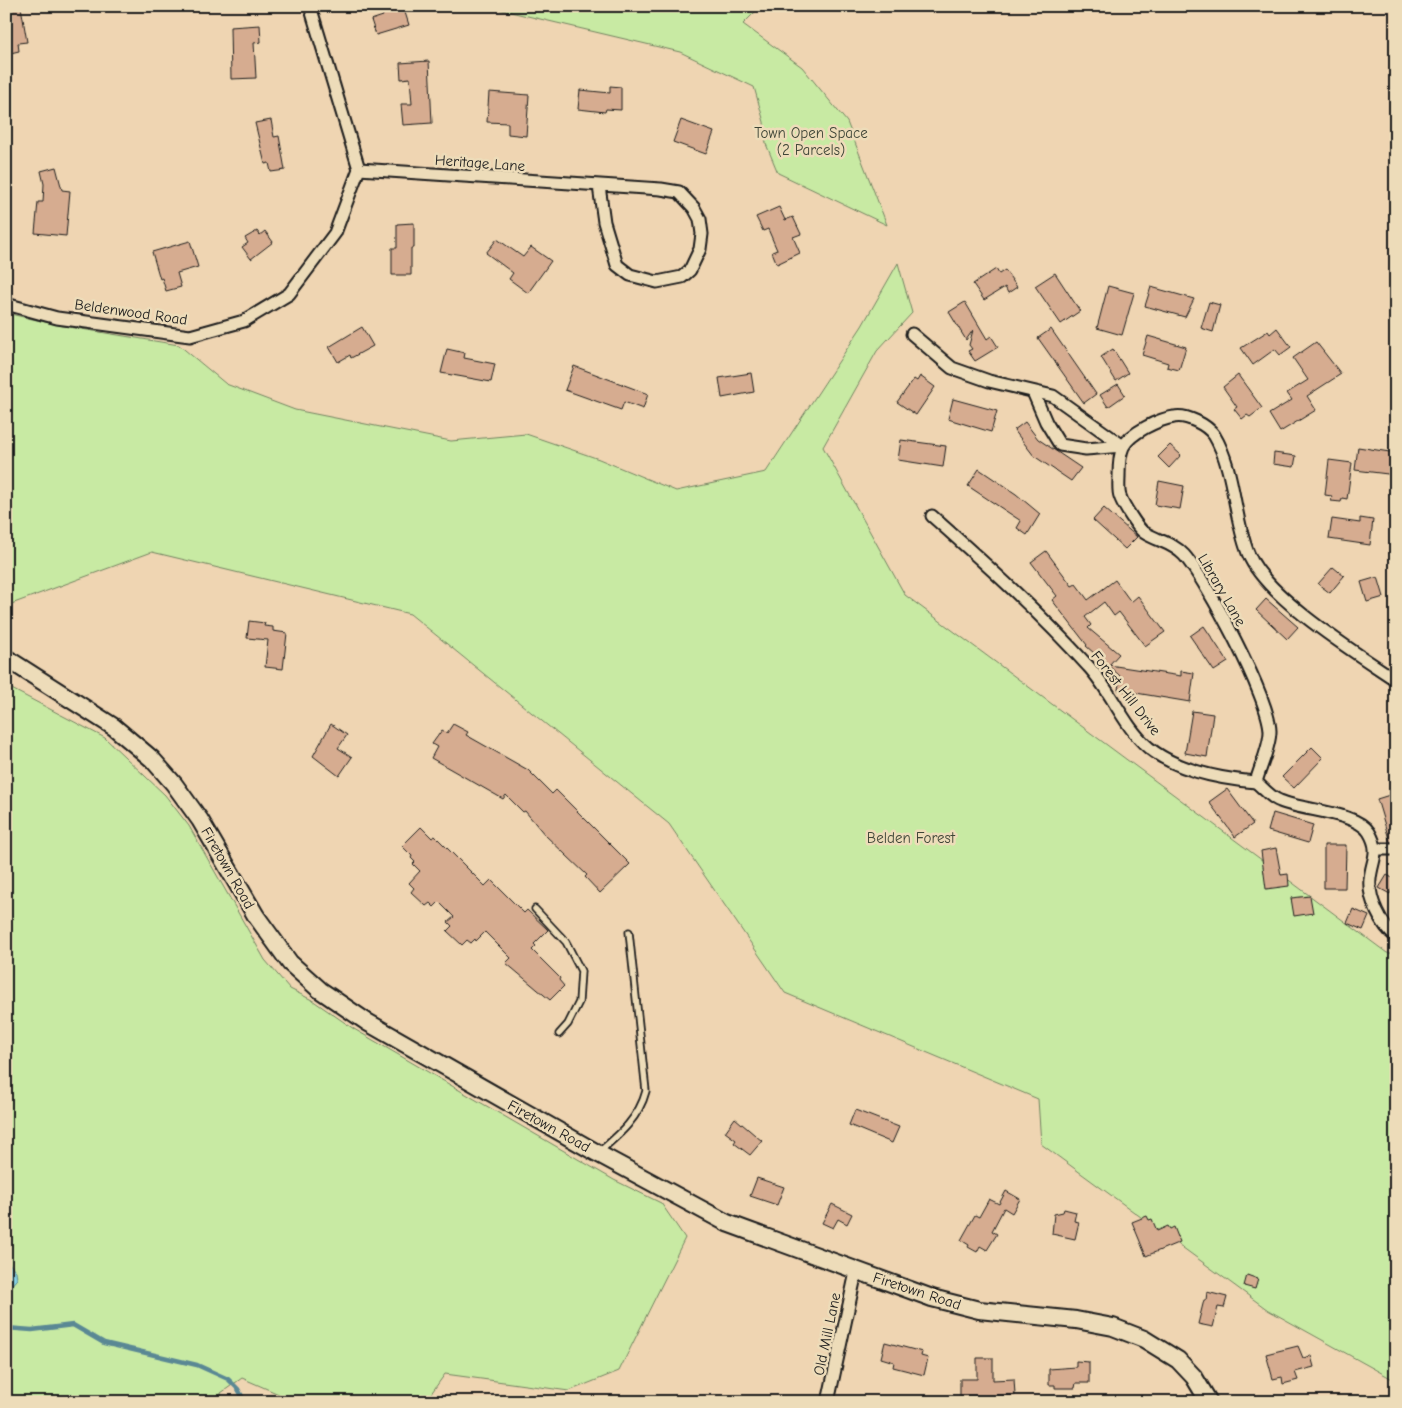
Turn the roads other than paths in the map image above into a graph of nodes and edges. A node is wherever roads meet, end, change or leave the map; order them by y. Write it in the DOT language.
graph roads {
  1 [pos="310,6"];
  2 [pos="359,169"];
  3 [pos="600,186"];
  4 [pos="6,304"];
  5 [pos="912,334"];
  6 [pos="1033,392"];
  7 [pos="1123,446"];
  8 [pos="932,516"];
  9 [pos="6,658"];
  10 [pos="1396,680"];
  11 [pos="1256,782"];
  12 [pos="1377,849"];
  13 [pos="1396,849"];
  14 [pos="535,909"];
  15 [pos="630,932"];
  16 [pos="1396,937"];
  17 [pos="559,1034"];
  18 [pos="597,1153"];
  19 [pos="856,1272"];
  20 [pos="828,1402"];
  21 [pos="1209,1402"];
  1 -- 2 [label="street"];
  2 -- 3 [label="street, Heritage Lane"];
  2 -- 4 [label="street, Beldenwood Road"];
  3 -- 3 [label="street, Heritage Lane"];
  5 -- 6 [label="street"];
  6 -- 7 [label="street"];
  6 -- 7 [label="street"];
  7 -- 10 [label="street"];
  7 -- 11 [label="street, Library Lane"];
  8 -- 11 [label="street, Forest Hill Drive"];
  9 -- 18 [label="street, Firetown Road"];
  11 -- 12 [label="street"];
  12 -- 13 [label="street"];
  12 -- 16 [label="street"];
  14 -- 17 [label="lane"];
  15 -- 18 [label="lane"];
  18 -- 19 [label="street, Firetown Road"];
  19 -- 20 [label="street, Old Mill Lane"];
  19 -- 21 [label="street, Firetown Road"];
}
